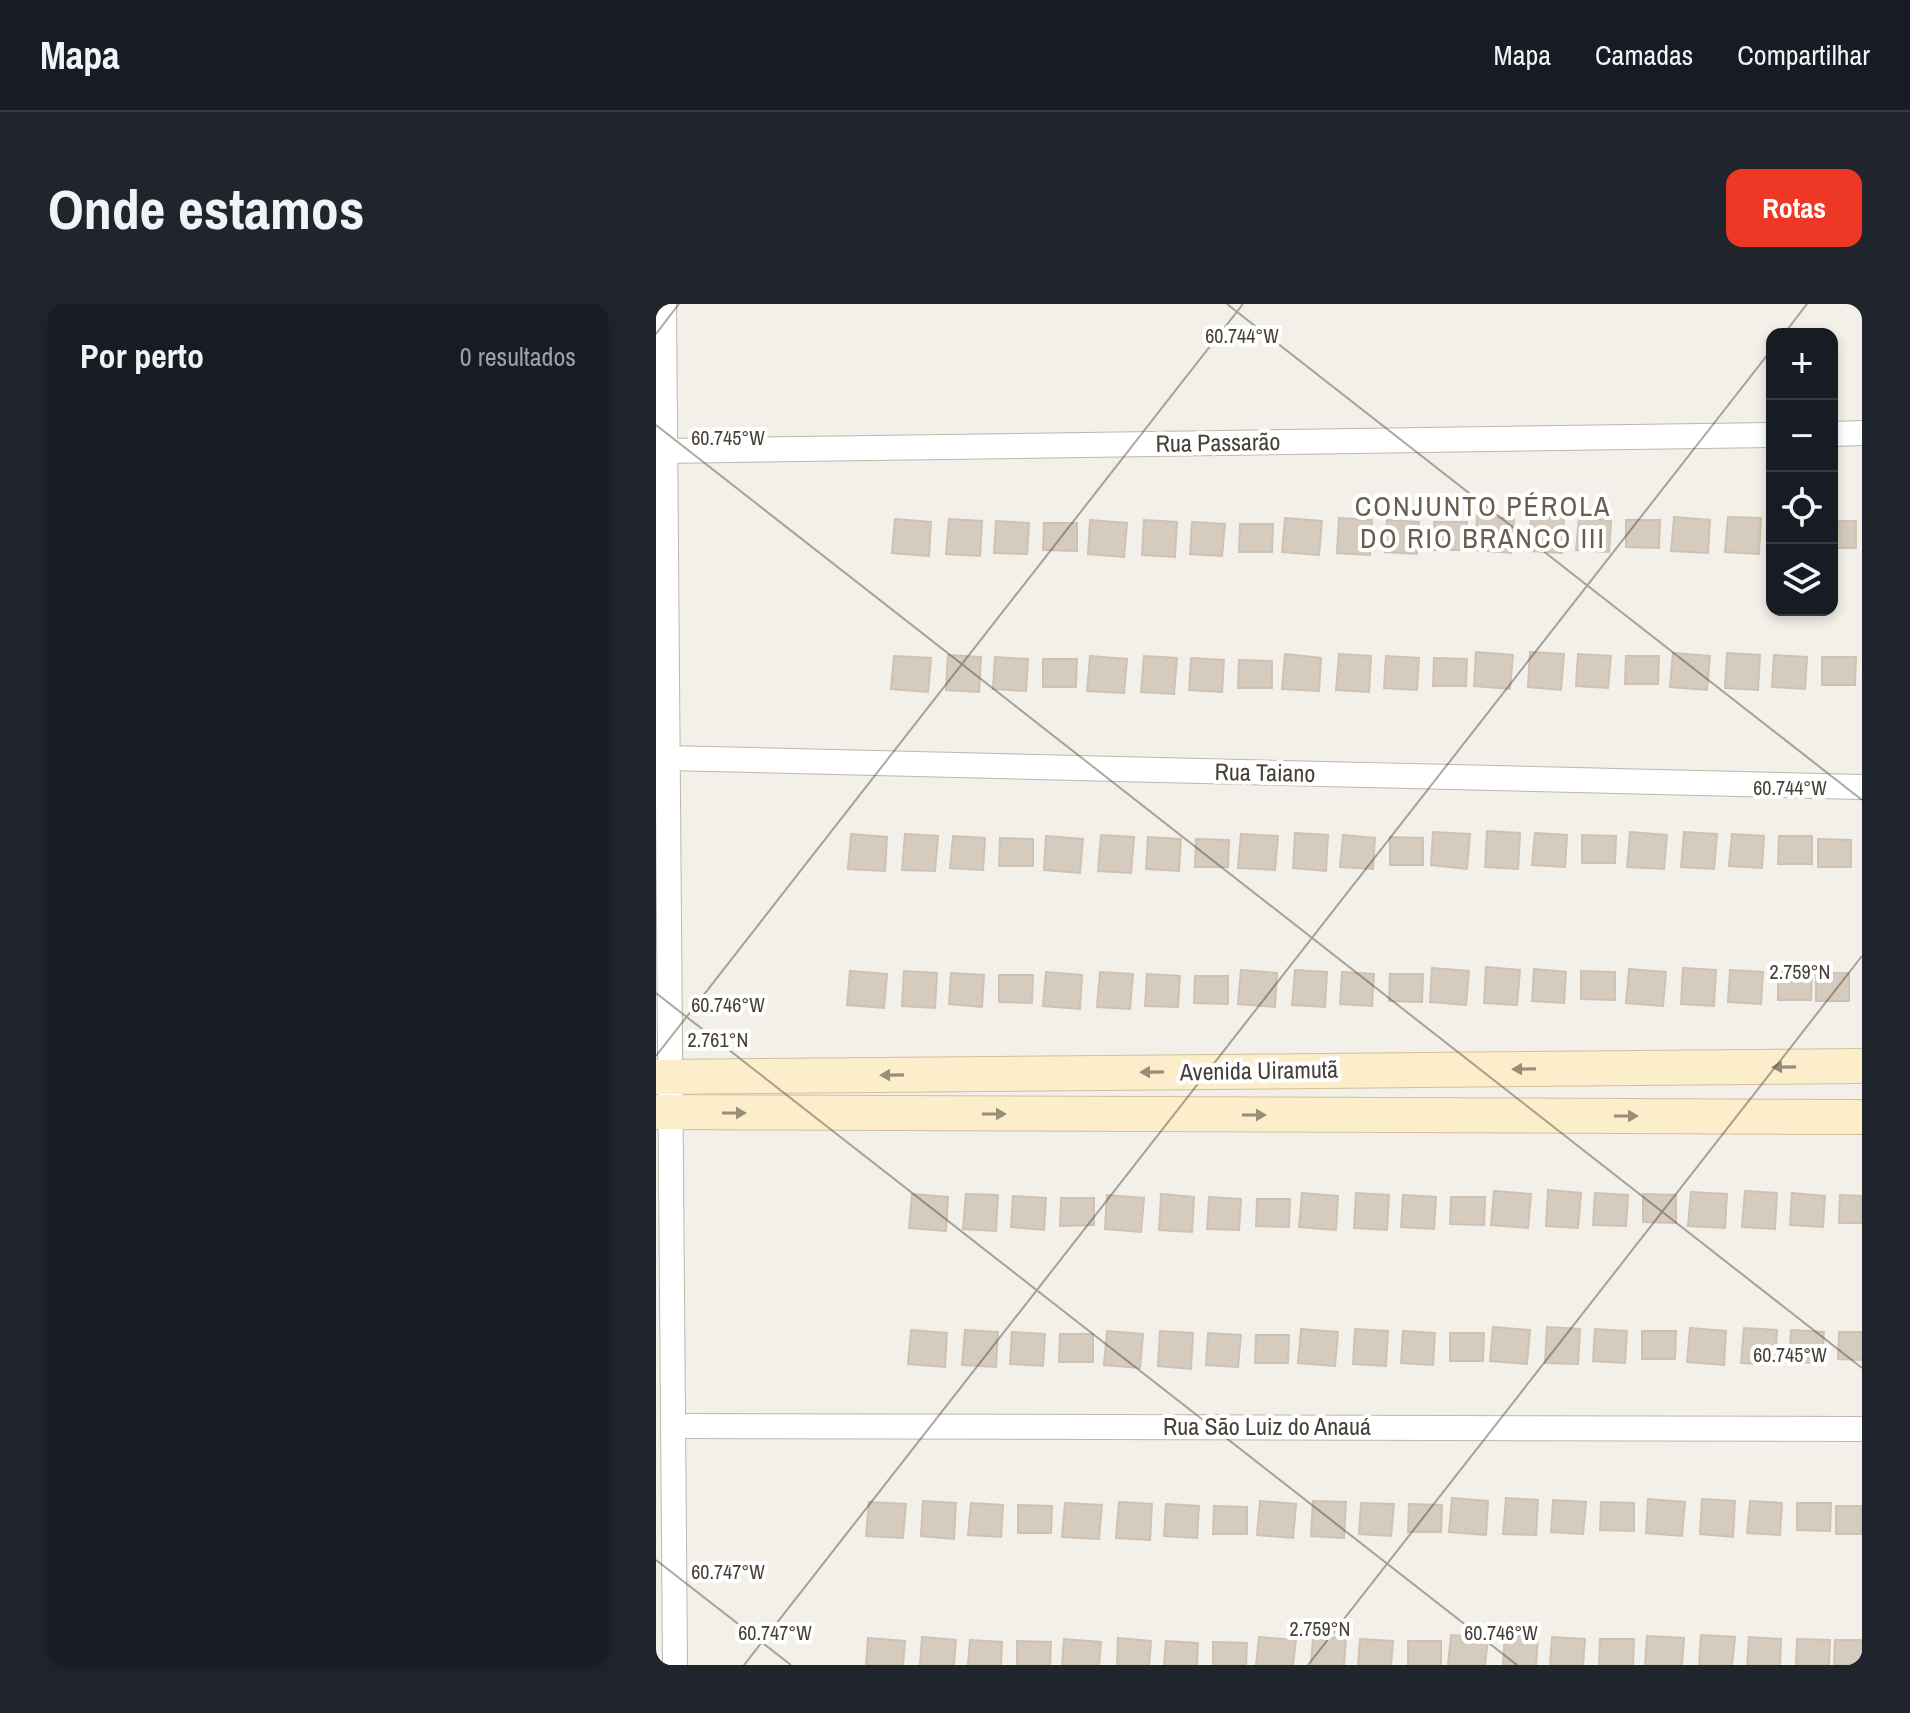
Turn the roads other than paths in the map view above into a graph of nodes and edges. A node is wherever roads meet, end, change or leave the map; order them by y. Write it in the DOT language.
graph roads {
  1 [pos="664,304"];
  2 [pos="1862,433"];
  3 [pos="1838,434"];
  4 [pos="1766,435"];
  5 [pos="664,451"];
  6 [pos="667,758"];
  7 [pos="1862,787"];
  8 [pos="1862,1066"];
  9 [pos="663,1077"];
  10 [pos="662,1112"];
  11 [pos="1862,1117"];
  12 [pos="663,1186"];
  13 [pos="673,1426"];
  14 [pos="1862,1429"];
  15 [pos="675,1665"];
  1 -- 5 [label="street"];
  2 -- 3 [label="street"];
  4 -- 5 [label="street, Rua Passarão"];
  5 -- 6 [label="street"];
  6 -- 7 [label="street, Rua Taiano"];
  6 -- 9 [label="street"];
  8 -- 9 [label="street, Avenida Uiramutã, one-way"];
  9 -- 10 [label="street"];
  10 -- 11 [label="street, Avenida Uiramutã, one-way"];
  10 -- 12 [label="street"];
  12 -- 13 [label="street"];
  13 -- 14 [label="street, Rua São Luiz do Anauá"];
  13 -- 15 [label="street"];
}
